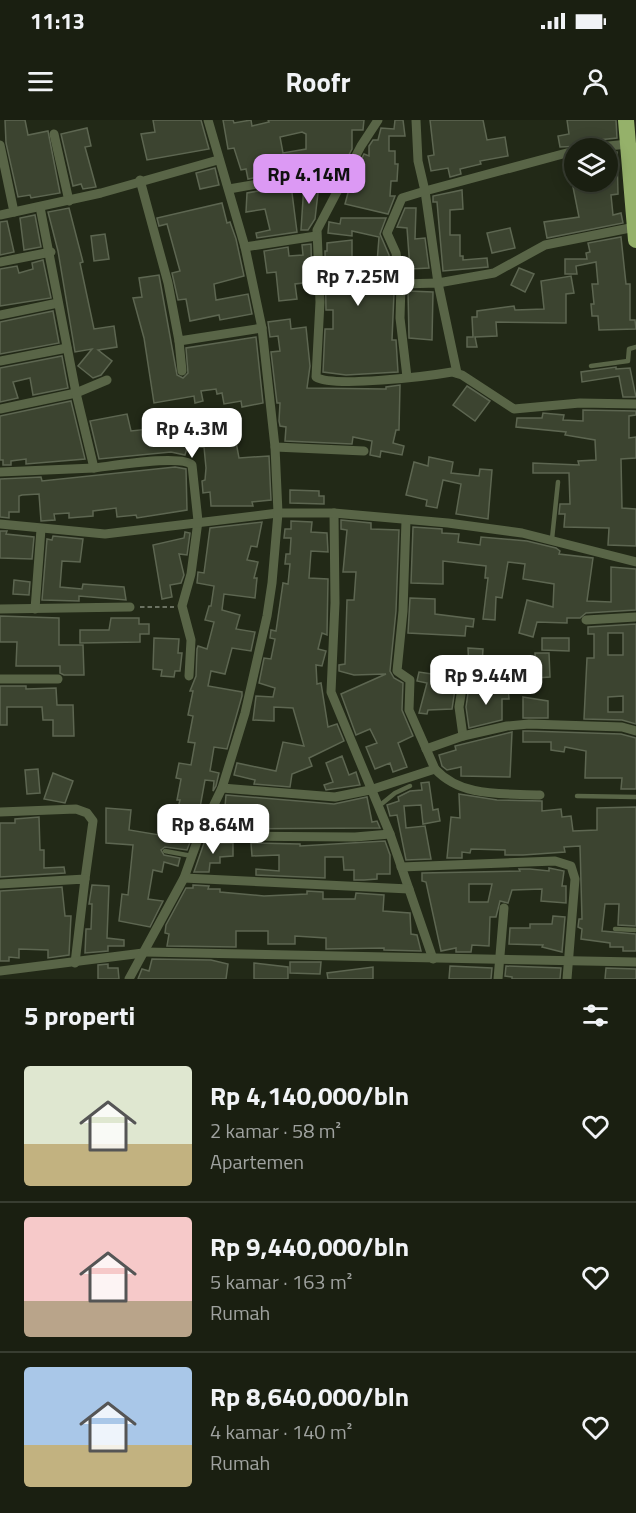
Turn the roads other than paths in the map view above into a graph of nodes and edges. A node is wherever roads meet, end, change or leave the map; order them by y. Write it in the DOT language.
graph roads {
  1 [pos="208,120"];
  2 [pos="378,120"];
  3 [pos="416,120"];
  4 [pos="626,120"];
  5 [pos="54,134"];
  6 [pos="628,144"];
  7 [pos="0,145"];
  8 [pos="618,145"];
  9 [pos="564,154"];
  10 [pos="218,160"];
  11 [pos="345,177"];
  12 [pos="140,180"];
  13 [pos="229,189"];
  14 [pos="425,191"];
  15 [pos="69,201"];
  16 [pos="40,207"];
  17 [pos="14,212"];
  18 [pos="0,214"];
  19 [pos="635,234"];
  20 [pos="316,236"];
  21 [pos="245,247"];
  22 [pos="51,252"];
  23 [pos="0,262"];
  24 [pos="438,283"];
  25 [pos="401,284"];
  26 [pos="58,303"];
  27 [pos="0,315"];
  28 [pos="262,328"];
  29 [pos="179,341"];
  30 [pos="636,347"];
  31 [pos="67,348"];
  32 [pos="0,361"];
  33 [pos="591,366"];
  34 [pos="182,371"];
  35 [pos="457,373"];
  36 [pos="407,377"];
  37 [pos="107,380"];
  38 [pos="76,393"];
  39 [pos="636,404"];
  40 [pos="0,408"];
  41 [pos="275,447"];
  42 [pos="364,451"];
  43 [pos="94,468"];
  44 [pos="0,472"];
  45 [pos="558,482"];
  46 [pos="278,513"];
  47 [pos="334,513"];
  48 [pos="406,520"];
  49 [pos="198,521"];
  50 [pos="0,524"];
  51 [pos="41,529"];
  52 [pos="552,539"];
  53 [pos="636,562"];
  54 [pos="130,607"];
  55 [pos="0,609"];
  56 [pos="35,609"];
  57 [pos="636,617"];
  58 [pos="586,620"];
  59 [pos="189,676"];
  60 [pos="0,679"];
  61 [pos="58,679"];
  62 [pos="503,682"];
  63 [pos="636,731"];
  64 [pos="463,736"];
  65 [pos="426,749"];
  66 [pos="435,769"];
  67 [pos="410,786"];
  68 [pos="222,788"];
  69 [pos="370,790"];
  70 [pos="540,795"];
  71 [pos="577,796"];
  72 [pos="636,797"];
  73 [pos="377,808"];
  74 [pos="0,812"];
  75 [pos="390,834"];
  76 [pos="199,836"];
  77 [pos="165,851"];
  78 [pos="192,856"];
  79 [pos="401,867"];
  80 [pos="184,878"];
  81 [pos="86,879"];
  82 [pos="0,884"];
  83 [pos="409,889"];
  84 [pos="504,908"];
  85 [pos="615,929"];
  86 [pos="636,930"];
  87 [pos="144,952"];
  88 [pos="433,959"];
  89 [pos="569,959"];
  90 [pos="499,960"];
  91 [pos="636,962"];
  92 [pos="75,963"];
  93 [pos="0,971"];
  94 [pos="129,979"];
  95 [pos="498,979"];
  96 [pos="567,979"];
  1 -- 10 [label="street"];
  2 -- 11 [label="street"];
  3 -- 14 [label="street"];
  4 -- 6 [label="highway"];
  5 -- 15 [label="street"];
  6 -- 8 [label="street"];
  6 -- 19 [label="highway"];
  7 -- 17 [label="street"];
  9 -- 14 [label="street"];
  10 -- 12 [label="street"];
  10 -- 13 [label="street"];
  11 -- 13 [label="street"];
  11 -- 20 [label="street"];
  12 -- 15 [label="street"];
  12 -- 29 [label="street"];
  13 -- 21 [label="street"];
  14 -- 24 [label="street"];
  14 -- 25 [label="street"];
  15 -- 16 [label="street"];
  16 -- 17 [label="street"];
  16 -- 22 [label="street"];
  17 -- 18 [label="street"];
  19 -- 24 [label="street"];
  20 -- 21 [label="street"];
  20 -- 36 [label="street"];
  21 -- 28 [label="street"];
  22 -- 23 [label="street"];
  22 -- 26 [label="street"];
  24 -- 25 [label="street"];
  24 -- 35 [label="street"];
  25 -- 36 [label="street"];
  26 -- 27 [label="street"];
  26 -- 31 [label="street"];
  28 -- 29 [label="street"];
  28 -- 41 [label="street"];
  29 -- 34 [label="street"];
  30 -- 33 [label="lane"];
  31 -- 32 [label="street"];
  31 -- 38 [label="street"];
  35 -- 36 [label="street"];
  35 -- 39 [label="street"];
  37 -- 38 [label="street"];
  38 -- 40 [label="street"];
  38 -- 43 [label="street"];
  41 -- 42 [label="street"];
  41 -- 46 [label="street"];
  43 -- 44 [label="street"];
  43 -- 49 [label="street"];
  45 -- 52 [label="lane"];
  46 -- 47 [label="street"];
  46 -- 49 [label="street"];
  46 -- 68 [label="street"];
  47 -- 48 [label="street"];
  47 -- 69 [label="street"];
  48 -- 52 [label="street"];
  48 -- 65 [label="street"];
  49 -- 51 [label="street"];
  49 -- 59 [label="street"];
  50 -- 51 [label="street"];
  51 -- 56 [label="street"];
  52 -- 53 [label="street"];
  54 -- 56 [label="street"];
  55 -- 56 [label="street"];
  57 -- 58 [label="street"];
  60 -- 61 [label="street"];
  62 -- 64 [label="street"];
  63 -- 64 [label="street"];
  64 -- 65 [label="street"];
  65 -- 66 [label="street"];
  66 -- 69 [label="street"];
  66 -- 70 [label="street"];
  67 -- 73 [label="lane"];
  68 -- 69 [label="street"];
  68 -- 76 [label="street"];
  69 -- 73 [label="street"];
  71 -- 72 [label="lane"];
  73 -- 75 [label="street"];
  74 -- 81 [label="street"];
  75 -- 76 [label="street"];
  75 -- 79 [label="street"];
  76 -- 78 [label="street"];
  77 -- 78 [label="lane"];
  78 -- 80 [label="street"];
  79 -- 83 [label="street"];
  79 -- 89 [label="street"];
  80 -- 83 [label="street"];
  80 -- 87 [label="street"];
  81 -- 82 [label="street"];
  81 -- 92 [label="street"];
  83 -- 88 [label="street"];
  84 -- 90 [label="street"];
  85 -- 86 [label="lane"];
  87 -- 88 [label="street"];
  87 -- 92 [label="street"];
  87 -- 94 [label="street"];
  88 -- 90 [label="street"];
  89 -- 90 [label="street"];
  89 -- 91 [label="street"];
  89 -- 96 [label="street"];
  90 -- 95 [label="street"];
  92 -- 93 [label="street"];
}
